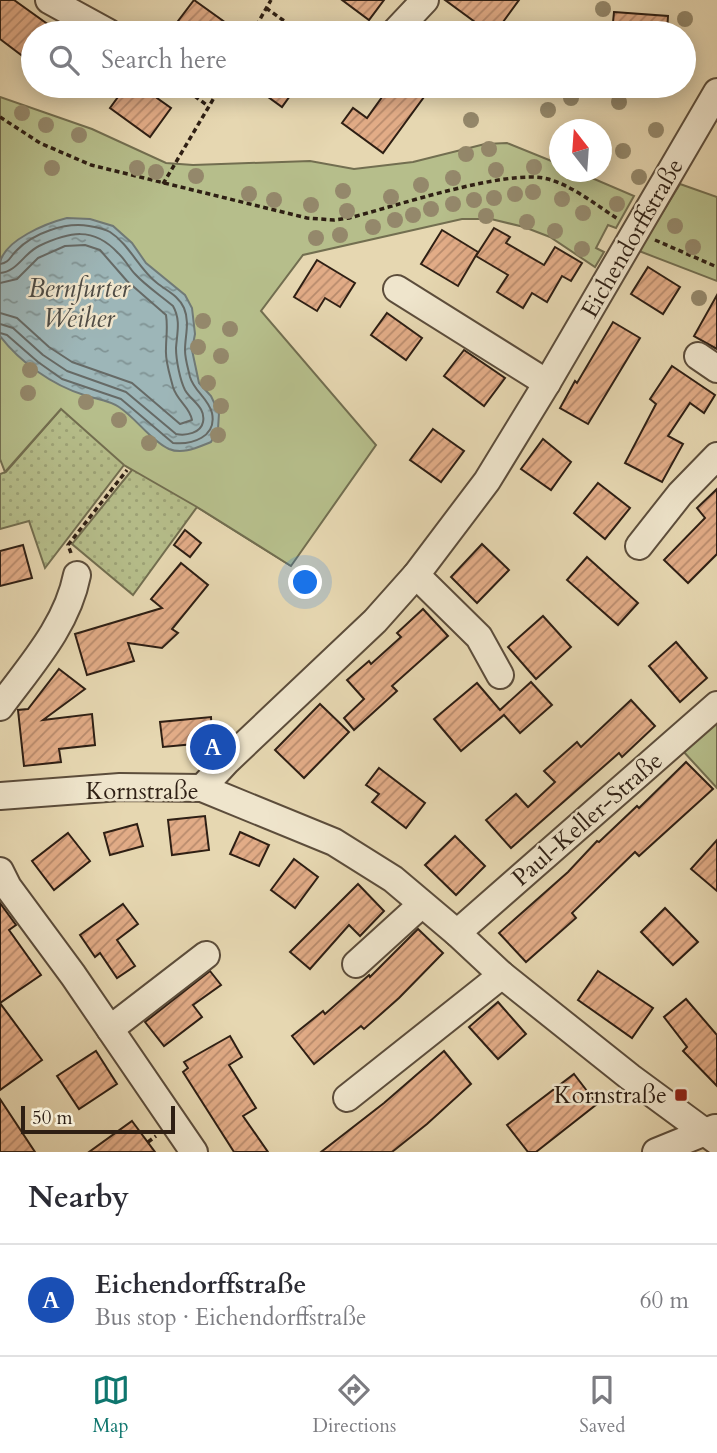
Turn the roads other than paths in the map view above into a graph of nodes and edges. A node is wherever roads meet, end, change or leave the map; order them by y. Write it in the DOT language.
graph roads {
  1 [pos="49,0"];
  2 [pos="425,0"];
  3 [pos="87,21"];
  4 [pos="405,21"];
  5 [pos="717,92"];
  6 [pos="397,289"];
  7 [pos="547,383"];
  8 [pos="717,456"];
  9 [pos="639,546"];
  10 [pos="77,575"];
  11 [pos="416,575"];
  12 [pos="500,675"];
  13 [pos="717,705"];
  14 [pos="0,708"];
  15 [pos="202,788"];
  16 [pos="0,796"];
  17 [pos="0,871"];
  18 [pos="422,904"];
  19 [pos="457,933"];
  20 [pos="206,956"];
  21 [pos="356,964"];
  22 [pos="502,975"];
  23 [pos="110,1029"];
  24 [pos="347,1098"];
  25 [pos="713,1134"];
  26 [pos="194,1152"];
  27 [pos="656,1152"];
  1 -- 3 [label="street"];
  2 -- 4 [label="street"];
  5 -- 7 [label="street, Eichendorffstraße"];
  6 -- 7 [label="street"];
  7 -- 11 [label="street, Eichendorffstraße"];
  8 -- 9 [label="street"];
  10 -- 14 [label="street"];
  11 -- 12 [label="street"];
  11 -- 15 [label="street, Eichendorffstraße"];
  13 -- 19 [label="street, Paul-Keller-Straße"];
  15 -- 16 [label="street, Kornstraße"];
  15 -- 18 [label="street, Kornstraße"];
  17 -- 23 [label="street"];
  18 -- 19 [label="street, Kornstraße"];
  18 -- 21 [label="street"];
  19 -- 22 [label="street, Kornstraße"];
  20 -- 23 [label="street"];
  22 -- 24 [label="street"];
  22 -- 25 [label="street, Kornstraße"];
  23 -- 26 [label="street"];
  25 -- 27 [label="street"];
}
